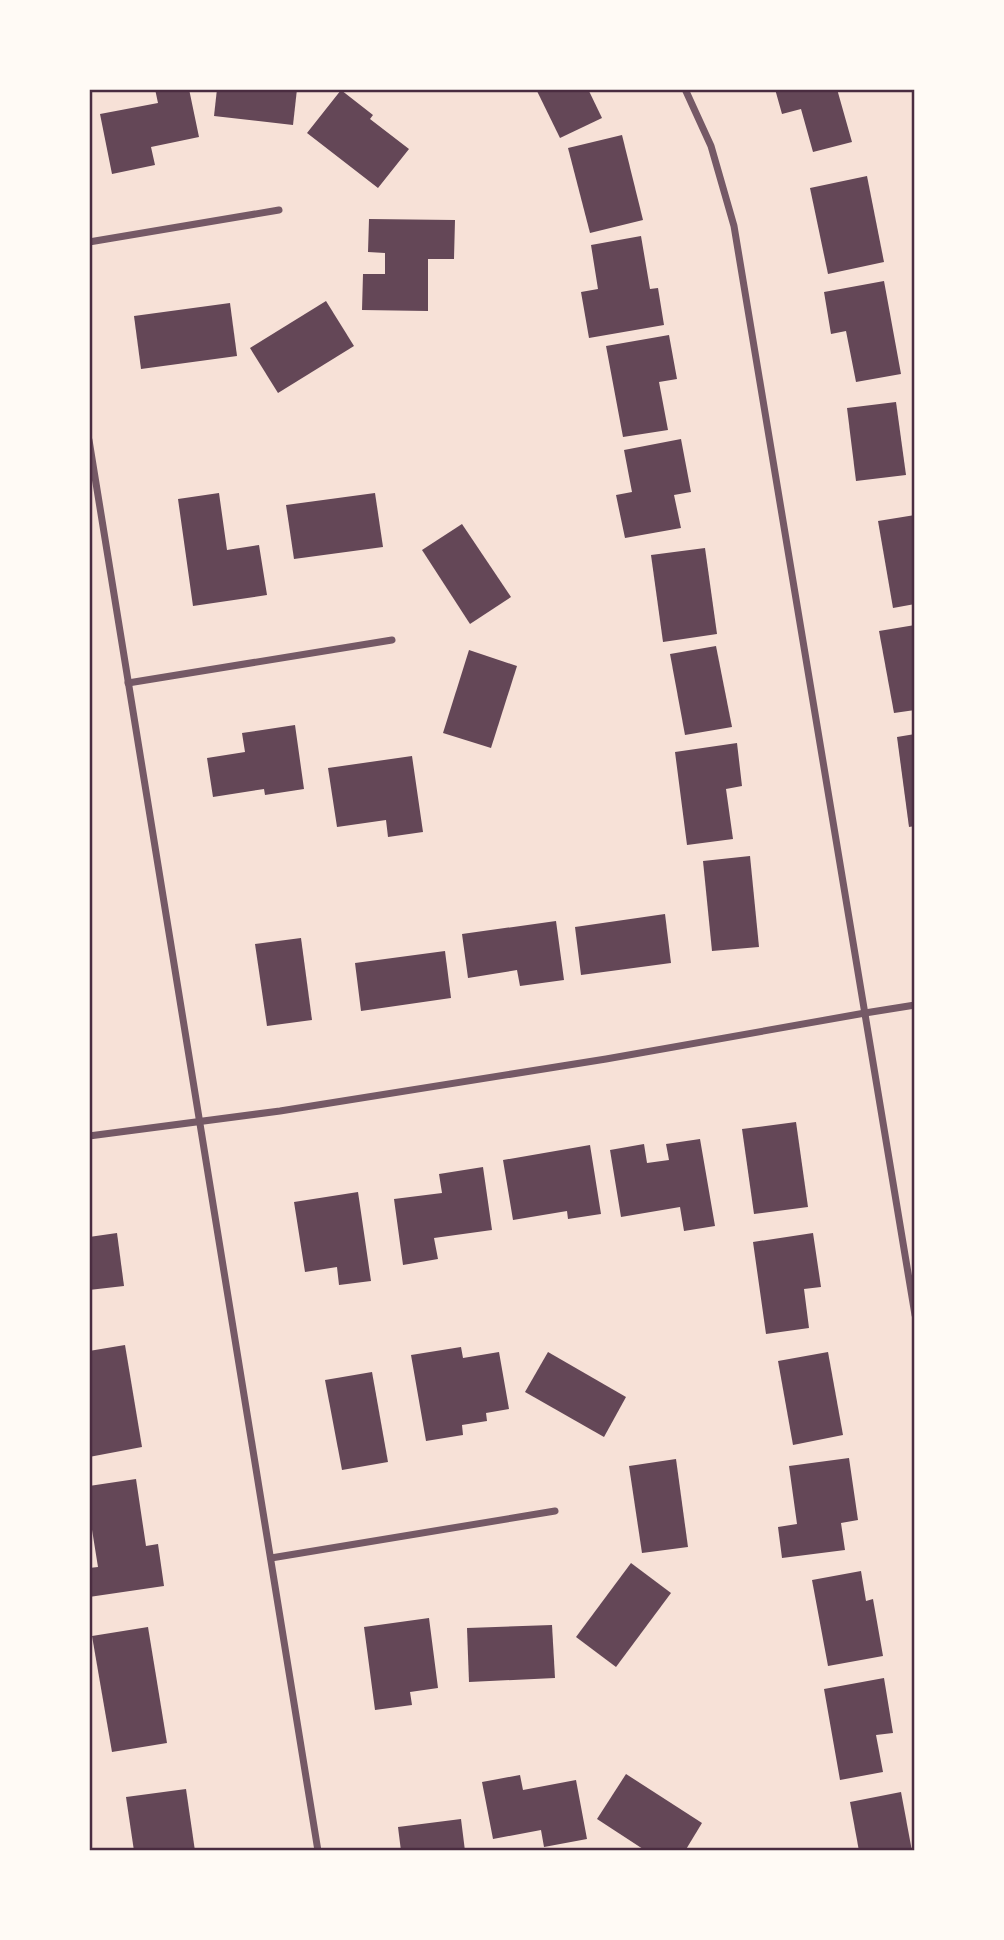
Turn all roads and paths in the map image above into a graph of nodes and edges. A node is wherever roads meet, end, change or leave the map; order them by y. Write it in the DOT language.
graph roads {
  1 [pos="685,89"];
  2 [pos="279,210"];
  3 [pos="89,242"];
  4 [pos="89,440"];
  5 [pos="393,640"];
  6 [pos="128,683"];
  7 [pos="915,1005"];
  8 [pos="866,1013"];
  9 [pos="200,1122"];
  10 [pos="89,1136"];
  11 [pos="915,1315"];
  12 [pos="555,1511"];
  13 [pos="271,1558"];
  14 [pos="318,1851"];
  1 -- 8 [label="street"];
  2 -- 3 [label="street"];
  4 -- 6 [label="street"];
  5 -- 6 [label="street"];
  6 -- 9 [label="street"];
  7 -- 8 [label="street"];
  8 -- 9 [label="street"];
  8 -- 11 [label="street"];
  9 -- 10 [label="street"];
  9 -- 13 [label="street"];
  12 -- 13 [label="street"];
  13 -- 14 [label="street"];
}
